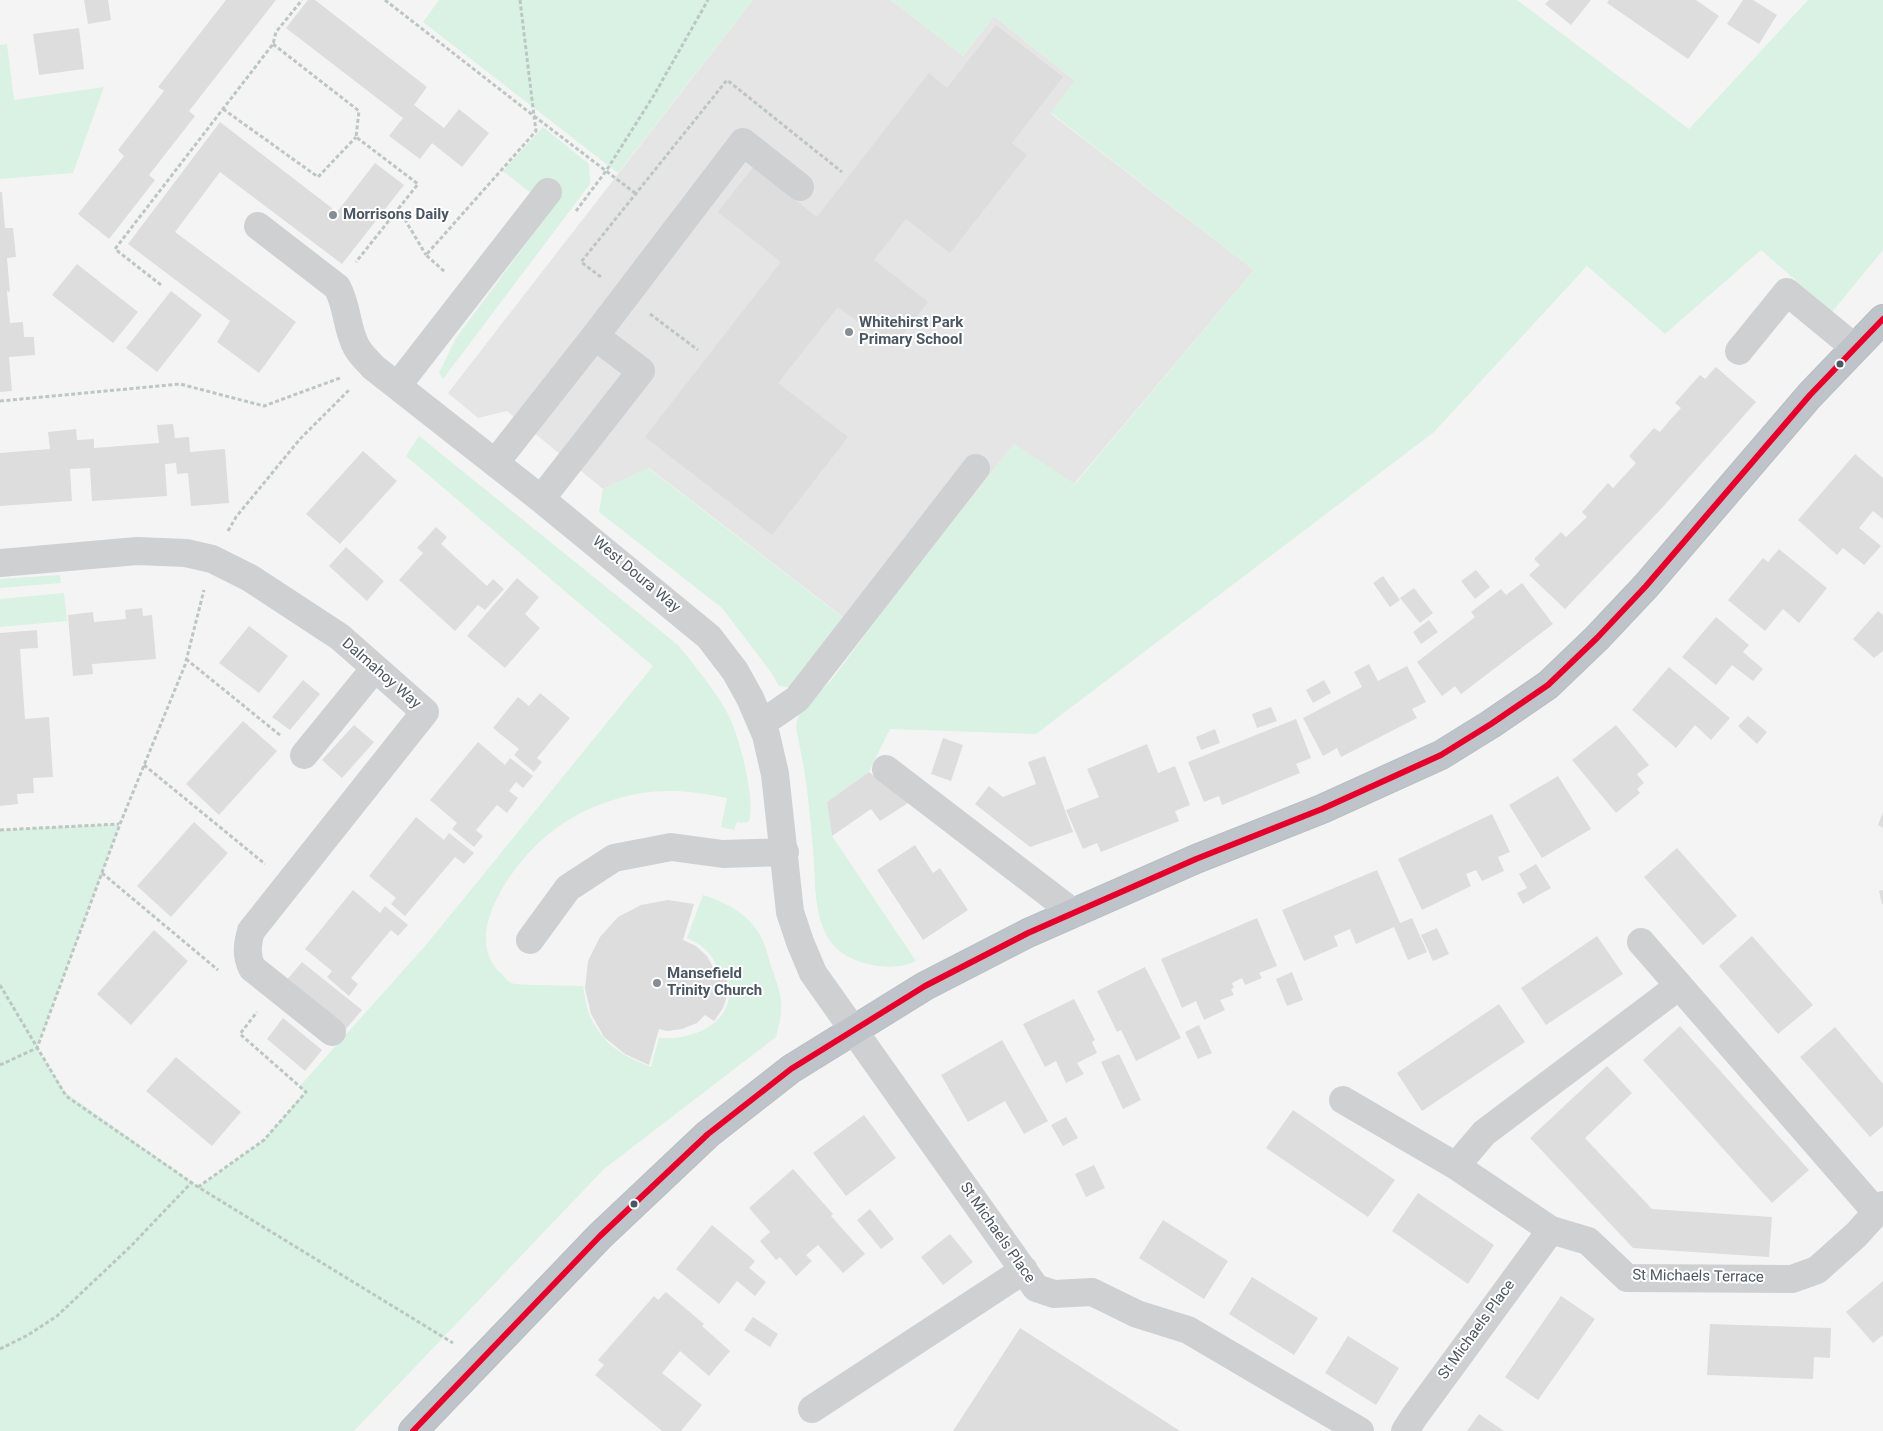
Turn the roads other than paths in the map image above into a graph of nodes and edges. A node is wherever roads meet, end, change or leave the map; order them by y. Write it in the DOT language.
graph roads {
  1 [pos="800,187"];
  2 [pos="548,192"];
  3 [pos="258,226"];
  4 [pos="1883,319"];
  5 [pos="595,336"];
  6 [pos="1855,348"];
  7 [pos="1739,351"];
  8 [pos="398,385"];
  9 [pos="495,463"];
  10 [pos="976,468"];
  11 [pos="542,498"];
  12 [pos="0,563"];
  13 [pos="375,668"];
  14 [pos="762,724"];
  15 [pos="304,755"];
  16 [pos="886,769"];
  17 [pos="785,852"];
  18 [pos="1074,913"];
  19 [pos="530,940"];
  20 [pos="1641,942"];
  21 [pos="1678,986"];
  22 [pos="854,1030"];
  23 [pos="332,1032"];
  24 [pos="1343,1100"];
  25 [pos="1456,1166"];
  26 [pos="1880,1209"];
  27 [pos="1551,1230"];
  28 [pos="1024,1270"];
  29 [pos="812,1409"];
  30 [pos="413,1431"];
  31 [pos="1360,1431"];
  32 [pos="1405,1431"];
  1 -- 5 [label="street"];
  2 -- 8 [label="street"];
  3 -- 8 [label="street, West Doura Way"];
  4 -- 6 [label="highway"];
  5 -- 9 [label="street"];
  5 -- 11 [label="street"];
  6 -- 7 [label="street"];
  6 -- 18 [label="highway"];
  8 -- 9 [label="street, West Doura Way"];
  9 -- 11 [label="street, West Doura Way"];
  10 -- 14 [label="street"];
  11 -- 14 [label="street, West Doura Way"];
  12 -- 13 [label="street, Dalmahoy Way"];
  13 -- 15 [label="street"];
  13 -- 23 [label="street, Dalmahoy Way"];
  14 -- 17 [label="street, West Doura Way"];
  16 -- 18 [label="street"];
  17 -- 19 [label="street"];
  17 -- 22 [label="street, West Doura Way"];
  18 -- 22 [label="highway"];
  20 -- 21 [label="street, St Michaels Terrace"];
  21 -- 25 [label="street"];
  21 -- 26 [label="street, St Michaels Terrace"];
  22 -- 28 [label="street, St Michaels Place"];
  22 -- 30 [label="highway"];
  24 -- 25 [label="street, St Michaels Terrace"];
  25 -- 27 [label="street, St Michaels Terrace"];
  26 -- 27 [label="street, St Michaels Terrace"];
  27 -- 32 [label="street, St Michaels Place"];
  28 -- 29 [label="street"];
  28 -- 31 [label="street, St Michaels Place"];
}
